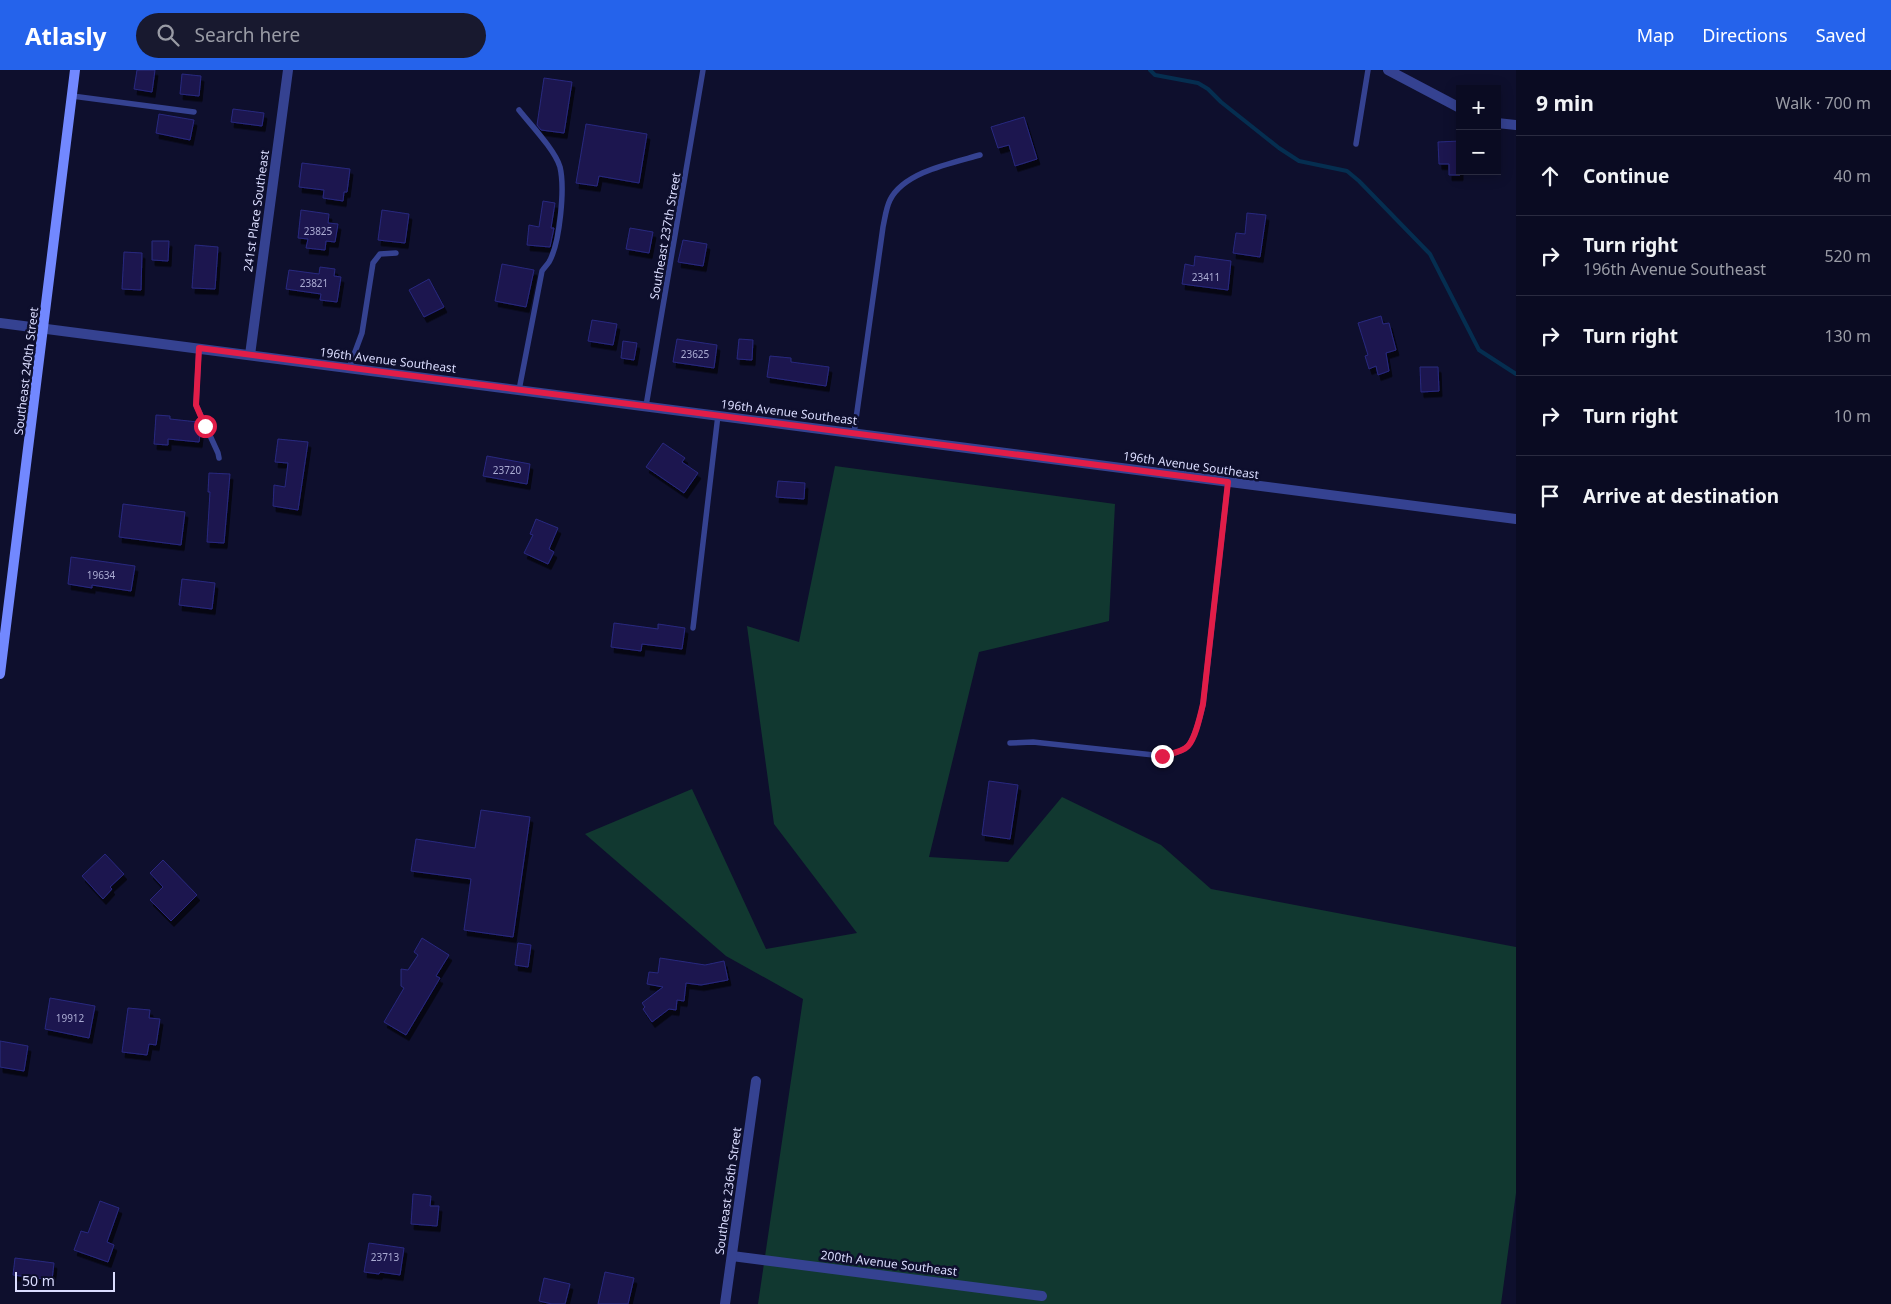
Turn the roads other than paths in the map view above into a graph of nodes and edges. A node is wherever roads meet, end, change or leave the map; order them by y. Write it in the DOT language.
graph roads {
  1 [pos="75,70"];
  2 [pos="288,70"];
  3 [pos="704,70"];
  4 [pos="1368,70"];
  5 [pos="1388,70"];
  6 [pos="72,96"];
  7 [pos="1456,106"];
  8 [pos="519,110"];
  9 [pos="194,112"];
  10 [pos="1501,123"];
  11 [pos="1516,125"];
  12 [pos="1356,144"];
  13 [pos="980,155"];
  14 [pos="396,253"];
  15 [pos="0,322"];
  16 [pos="44,328"];
  17 [pos="199,348"];
  18 [pos="250,355"];
  19 [pos="349,368"];
  20 [pos="519,390"];
  21 [pos="646,406"];
  22 [pos="718,415"];
  23 [pos="854,433"];
  24 [pos="219,458"];
  25 [pos="1228,482"];
  26 [pos="1516,520"];
  27 [pos="693,628"];
  28 [pos="0,674"];
  29 [pos="1010,743"];
  30 [pos="756,1081"];
  31 [pos="732,1256"];
  32 [pos="1042,1296"];
  33 [pos="725,1304"];
  1 -- 6 [label="main road, Southeast 240th Street"];
  2 -- 18 [label="street, 241st Place Southeast"];
  3 -- 21 [label="lane, Southeast 237th Street"];
  4 -- 12 [label="lane"];
  5 -- 7 [label="street"];
  6 -- 9 [label="lane"];
  6 -- 16 [label="main road, Southeast 240th Street"];
  8 -- 20 [label="lane"];
  10 -- 11 [label="street"];
  13 -- 23 [label="lane"];
  14 -- 19 [label="lane"];
  15 -- 16 [label="street, 196th Avenue Southeast"];
  16 -- 17 [label="street, 196th Avenue Southeast"];
  16 -- 28 [label="main road, Southeast 240th Street"];
  17 -- 18 [label="street, 196th Avenue Southeast"];
  17 -- 24 [label="lane"];
  18 -- 19 [label="street, 196th Avenue Southeast"];
  19 -- 20 [label="street, 196th Avenue Southeast"];
  20 -- 21 [label="street, 196th Avenue Southeast"];
  21 -- 22 [label="street, 196th Avenue Southeast"];
  22 -- 23 [label="street, 196th Avenue Southeast"];
  22 -- 27 [label="lane"];
  23 -- 25 [label="street, 196th Avenue Southeast"];
  25 -- 26 [label="street, 196th Avenue Southeast"];
  25 -- 29 [label="lane"];
  30 -- 31 [label="street, Southeast 236th Street"];
  31 -- 32 [label="street, 200th Avenue Southeast"];
  31 -- 33 [label="street, Southeast 236th Street"];
}
